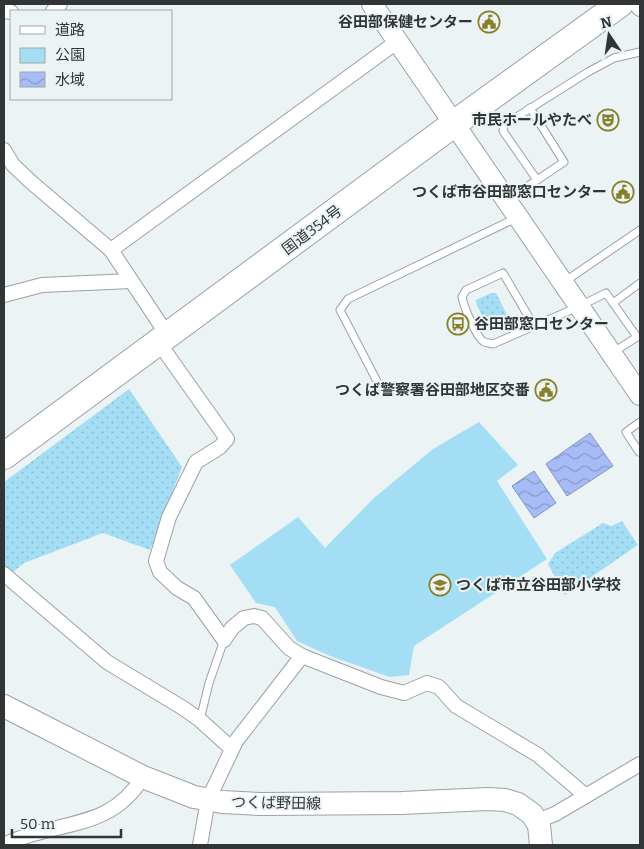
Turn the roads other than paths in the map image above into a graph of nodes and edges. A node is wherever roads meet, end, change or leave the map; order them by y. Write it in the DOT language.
graph roads {
  1 [pos="372,4"];
  2 [pos="620,4"];
  3 [pos="635,4"];
  4 [pos="640,8"];
  5 [pos="398,42"];
  6 [pos="640,52"];
  7 [pos="530,108"];
  8 [pos="455,123"];
  9 [pos="4,150"];
  10 [pos="537,180"];
  11 [pos="507,200"];
  12 [pos="518,217"];
  13 [pos="640,230"];
  14 [pos="111,250"];
  15 [pos="131,281"];
  16 [pos="564,283"];
  17 [pos="640,283"];
  18 [pos="4,295"];
  19 [pos="613,303"];
  20 [pos="580,306"];
  21 [pos="534,326"];
  22 [pos="164,340"];
  23 [pos="612,354"];
  24 [pos="380,387"];
  25 [pos="640,395"];
  26 [pos="640,422"];
  27 [pos="639,452"];
  28 [pos="4,456"];
  29 [pos="4,574"];
  30 [pos="224,640"];
  31 [pos="302,656"];
  32 [pos="4,706"];
  33 [pos="200,720"];
  34 [pos="232,750"];
  35 [pos="640,764"];
  36 [pos="143,777"];
  37 [pos="586,796"];
  38 [pos="208,800"];
  39 [pos="537,821"];
  40 [pos="4,845"];
  41 [pos="200,845"];
  42 [pos="541,845"];
  1 -- 5 [label="street"];
  2 -- 8 [label="highway, 国道354号"];
  3 -- 4 [label="street"];
  5 -- 8 [label="street"];
  5 -- 14 [label="street"];
  6 -- 7 [label="lane"];
  7 -- 10 [label="lane"];
  7 -- 10 [label="lane"];
  8 -- 11 [label="street"];
  8 -- 22 [label="highway, 国道354号"];
  9 -- 14 [label="street"];
  10 -- 11 [label="lane"];
  11 -- 12 [label="street"];
  12 -- 16 [label="street"];
  12 -- 24 [label="lane"];
  13 -- 16 [label="lane"];
  14 -- 15 [label="street"];
  15 -- 18 [label="street"];
  15 -- 22 [label="street"];
  16 -- 20 [label="street"];
  17 -- 19 [label="lane"];
  19 -- 20 [label="lane"];
  19 -- 23 [label="lane"];
  20 -- 21 [label="lane"];
  20 -- 23 [label="street"];
  21 -- 21 [label="lane"];
  22 -- 28 [label="highway, 国道354号"];
  22 -- 30 [label="street"];
  23 -- 25 [label="street"];
  26 -- 27 [label="lane"];
  29 -- 33 [label="street"];
  30 -- 31 [label="street"];
  30 -- 33 [label="lane"];
  31 -- 34 [label="street"];
  31 -- 37 [label="street"];
  32 -- 36 [label="main road, つくば野田線"];
  33 -- 34 [label="street"];
  34 -- 38 [label="street"];
  35 -- 37 [label="street"];
  36 -- 38 [label="main road, つくば野田線"];
  36 -- 40 [label="street"];
  37 -- 39 [label="street"];
  38 -- 39 [label="main road, つくば野田線"];
  38 -- 41 [label="street"];
  39 -- 42 [label="main road"];
}
